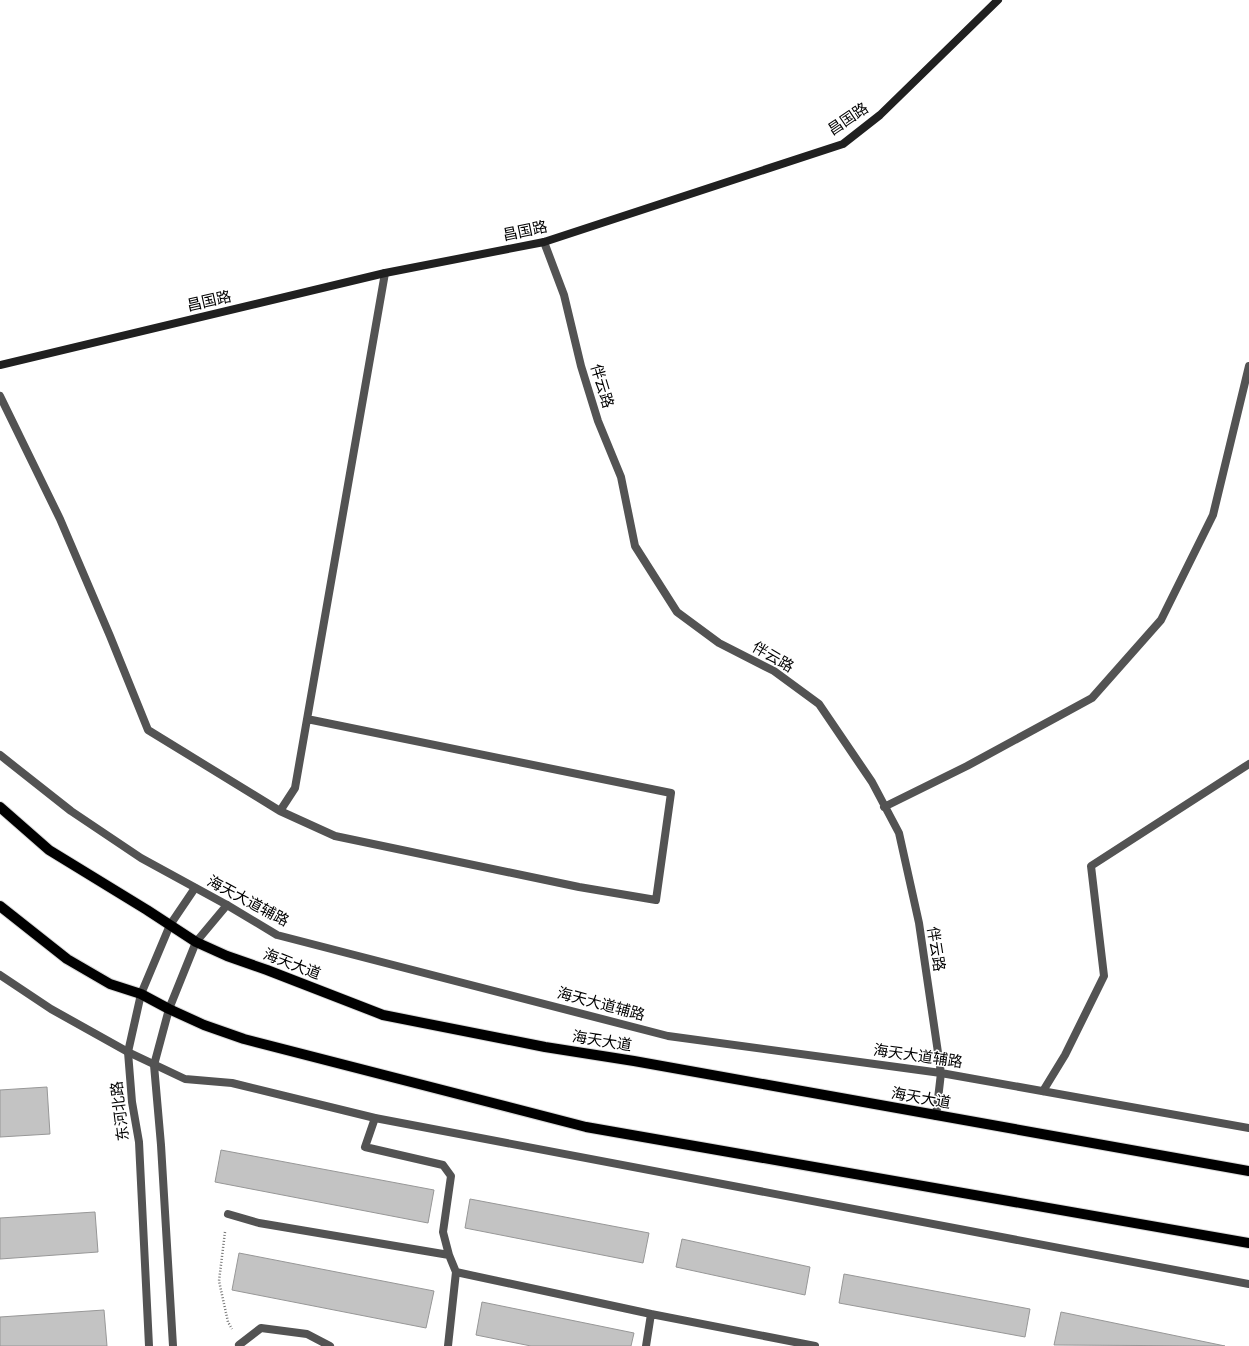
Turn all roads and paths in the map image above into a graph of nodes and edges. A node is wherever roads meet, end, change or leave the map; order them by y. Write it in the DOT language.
graph roads {
  1 [pos="998,0"];
  2 [pos="544,242"];
  3 [pos="386,273"];
  4 [pos="0,365"];
  5 [pos="1249,366"];
  6 [pos="0,396"];
  7 [pos="307,719"];
  8 [pos="0,755"];
  9 [pos="1249,764"];
  10 [pos="0,807"];
  11 [pos="884,807"];
  12 [pos="280,811"];
  13 [pos="195,888"];
  14 [pos="227,905"];
  15 [pos="0,906"];
  16 [pos="170,925"];
  17 [pos="196,942"];
  18 [pos="0,975"];
  19 [pos="141,994"];
  20 [pos="169,1009"];
  21 [pos="128,1052"];
  22 [pos="154,1065"];
  23 [pos="941,1073"];
  24 [pos="1043,1091"];
  25 [pos="936,1116"];
  26 [pos="375,1118"];
  27 [pos="1249,1128"];
  28 [pos="1249,1171"];
  29 [pos="228,1214"];
  30 [pos="1249,1243"];
  31 [pos="448,1255"];
  32 [pos="456,1272"];
  33 [pos="1249,1284"];
  34 [pos="651,1314"];
  35 [pos="239,1345"];
  36 [pos="149,1346"];
  37 [pos="173,1346"];
  38 [pos="330,1346"];
  39 [pos="448,1346"];
  40 [pos="646,1346"];
  41 [pos="815,1346"];
  1 -- 2 [label="main road, 昌国路"];
  2 -- 3 [label="main road, 昌国路"];
  2 -- 11 [label="street, 伴云路"];
  3 -- 4 [label="main road, 昌国路"];
  3 -- 7 [label="street"];
  5 -- 11 [label="street"];
  6 -- 12 [label="street"];
  7 -- 12 [label="street"];
  7 -- 12 [label="street"];
  8 -- 13 [label="street, 海天大道辅路"];
  9 -- 24 [label="street"];
  10 -- 16 [label="main road, 海天大道"];
  11 -- 23 [label="street, 伴云路"];
  13 -- 14 [label="street, 海天大道辅路"];
  13 -- 16 [label="street, 东河北路"];
  14 -- 17 [label="street"];
  14 -- 23 [label="street, 海天大道辅路"];
  15 -- 19 [label="main road"];
  16 -- 17 [label="main road, 海天大道"];
  16 -- 19 [label="street, 东河北路"];
  17 -- 20 [label="street"];
  17 -- 25 [label="main road, 海天大道"];
  18 -- 21 [label="street"];
  19 -- 20 [label="main road"];
  19 -- 21 [label="street, 东河北路"];
  20 -- 22 [label="street"];
  20 -- 30 [label="main road"];
  21 -- 22 [label="street"];
  21 -- 36 [label="street, 东河北路"];
  22 -- 26 [label="street"];
  22 -- 37 [label="street"];
  23 -- 24 [label="street, 海天大道辅路"];
  23 -- 25 [label="street, 伴云路"];
  24 -- 27 [label="street, 海天大道辅路"];
  25 -- 28 [label="main road, 海天大道"];
  26 -- 31 [label="street"];
  26 -- 33 [label="street"];
  29 -- 31 [label="street"];
  29 -- 35 [label="path"];
  31 -- 32 [label="street"];
  32 -- 34 [label="street"];
  32 -- 39 [label="street"];
  34 -- 40 [label="street"];
  34 -- 41 [label="street"];
  35 -- 38 [label="street"];
}
